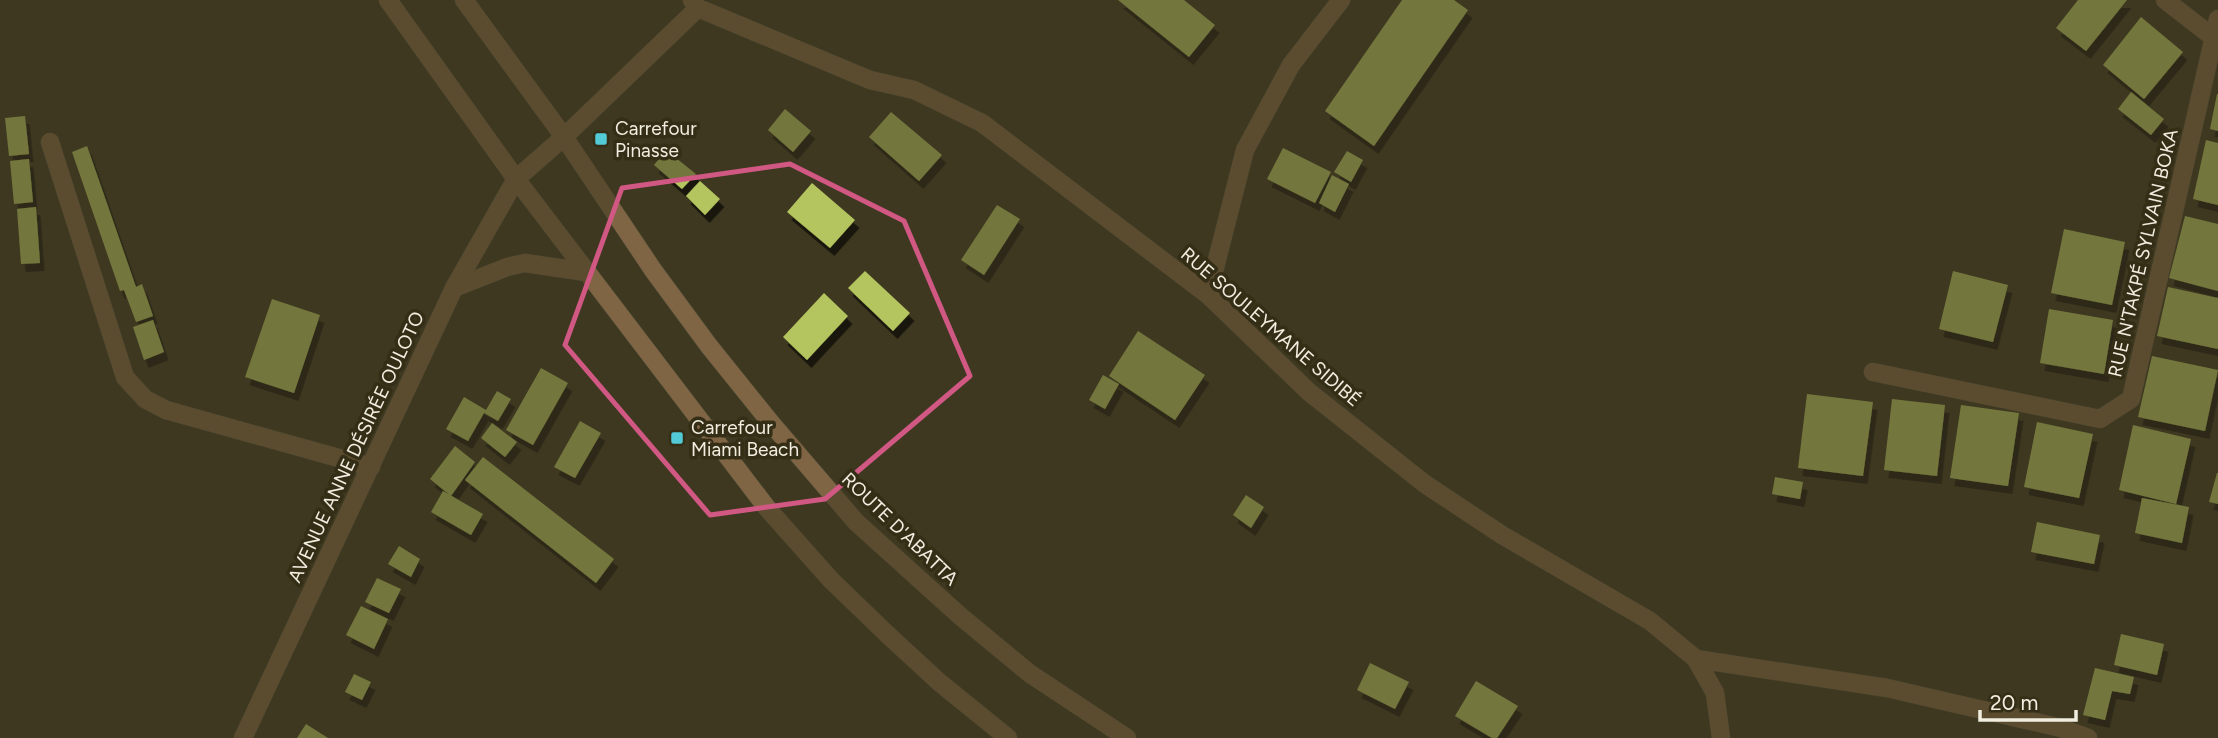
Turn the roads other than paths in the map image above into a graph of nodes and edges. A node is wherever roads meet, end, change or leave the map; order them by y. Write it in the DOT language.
graph roads {
  1 [pos="388,0"];
  2 [pos="464,0"];
  3 [pos="1341,0"];
  4 [pos="2165,0"];
  5 [pos="695,4"];
  6 [pos="2218,19"];
  7 [pos="2214,38"];
  8 [pos="564,137"];
  9 [pos="50,142"];
  10 [pos="516,179"];
  11 [pos="586,272"];
  12 [pos="454,288"];
  13 [pos="1208,295"];
  14 [pos="1873,372"];
  15 [pos="371,467"];
  16 [pos="1696,659"];
  17 [pos="243,738"];
  18 [pos="1008,738"];
  19 [pos="1127,738"];
  20 [pos="1721,738"];
  21 [pos="2088,738"];
  1 -- 10 [label="street"];
  2 -- 8 [label="street, ROUTE D'ABATTA"];
  3 -- 13 [label="street"];
  4 -- 7 [label="street"];
  5 -- 8 [label="street, AVENUE ANNE DÉSIRÉE OULOTO"];
  5 -- 13 [label="street, RUE SOULEYMANE SIDIBÉ"];
  6 -- 7 [label="street, RUE N'TAKPÉ SYLVAIN BOKA"];
  7 -- 14 [label="street, RUE N'TAKPÉ SYLVAIN BOKA"];
  8 -- 10 [label="street, AVENUE ANNE DÉSIRÉE OULOTO"];
  8 -- 19 [label="street, ROUTE D'ABATTA"];
  9 -- 15 [label="street"];
  10 -- 11 [label="street"];
  10 -- 12 [label="street, AVENUE ANNE DÉSIRÉE OULOTO"];
  11 -- 12 [label="street"];
  11 -- 18 [label="street"];
  12 -- 15 [label="street, AVENUE ANNE DÉSIRÉE OULOTO"];
  13 -- 16 [label="street, RUE SOULEYMANE SIDIBÉ"];
  15 -- 17 [label="street, AVENUE ANNE DÉSIRÉE OULOTO"];
  16 -- 20 [label="street, RUE SOULEYMANE SIDIBÉ"];
  16 -- 21 [label="street"];
}
